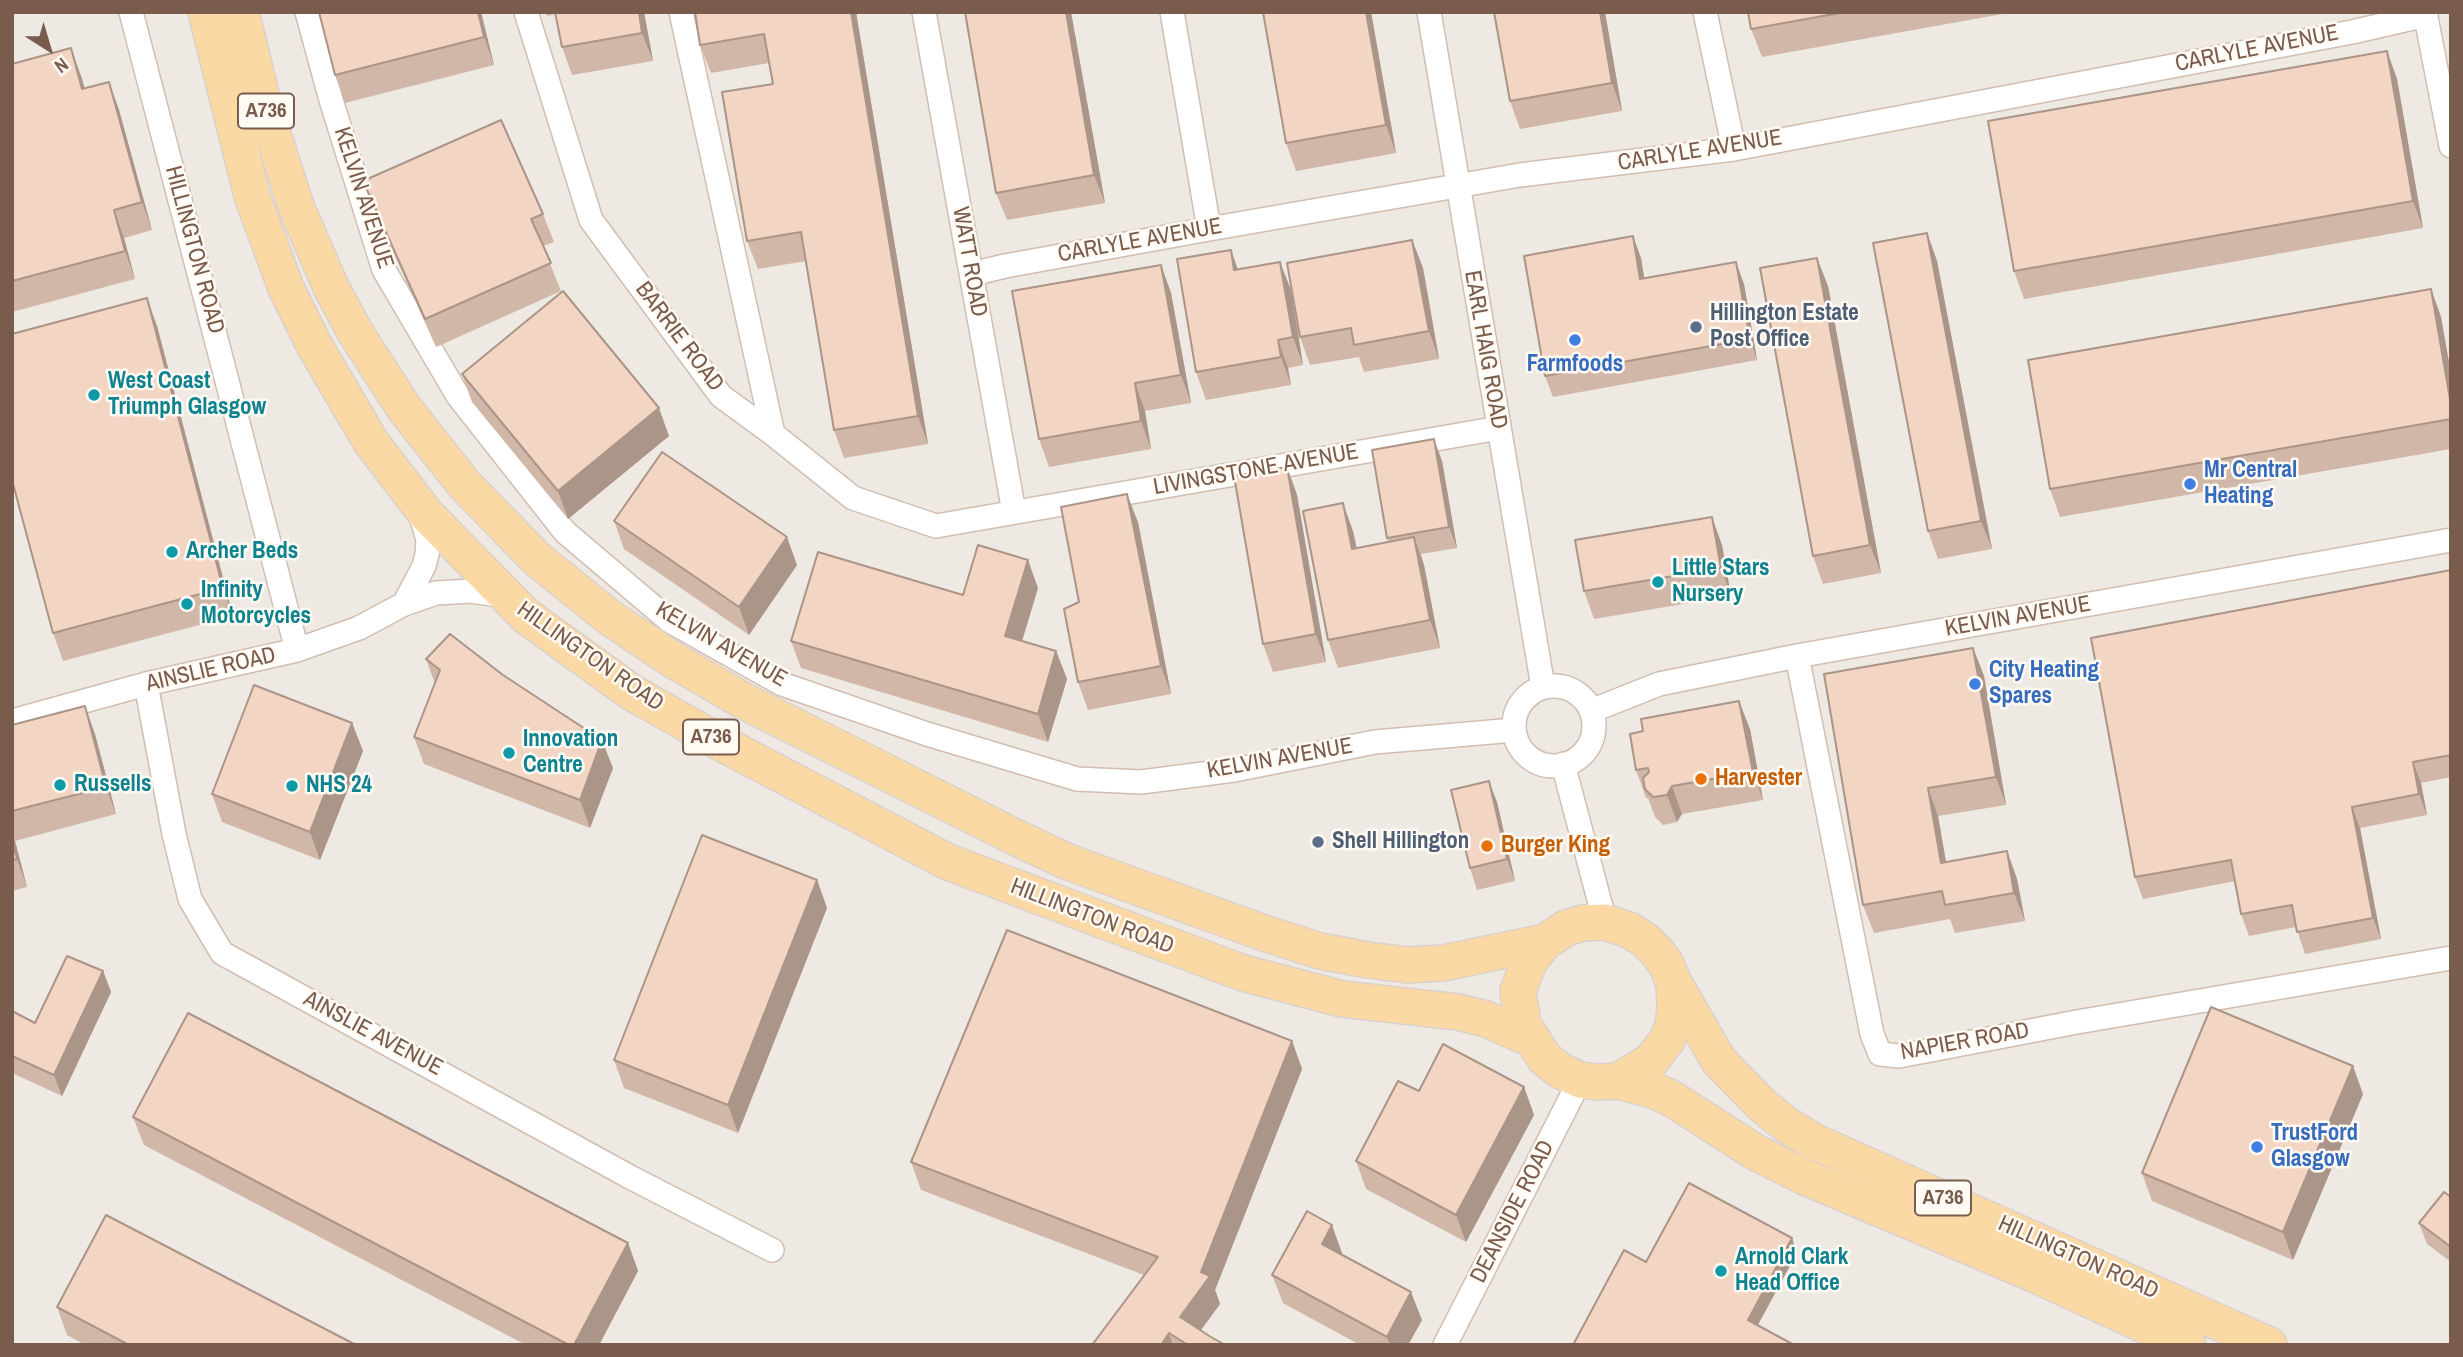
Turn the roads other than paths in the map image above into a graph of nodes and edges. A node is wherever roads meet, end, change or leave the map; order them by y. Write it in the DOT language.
graph roads {
  1 [pos="131,12"];
  2 [pos="206,12"];
  3 [pos="241,12"];
  4 [pos="307,12"];
  5 [pos="526,12"];
  6 [pos="681,12"];
  7 [pos="924,12"];
  8 [pos="1172,12"];
  9 [pos="1429,12"];
  10 [pos="1705,12"];
  11 [pos="2426,14"];
  12 [pos="2451,146"];
  13 [pos="1734,149"];
  14 [pos="1458,186"];
  15 [pos="1209,229"];
  16 [pos="972,274"];
  17 [pos="1499,428"];
  18 [pos="773,434"];
  19 [pos="418,504"];
  20 [pos="1014,512"];
  21 [pos="2451,540"];
  22 [pos="505,596"];
  23 [pos="404,604"];
  24 [pos="297,650"];
  25 [pos="1797,656"];
  26 [pos="146,684"];
  27 [pos="1543,687"];
  28 [pos="1591,710"];
  29 [pos="12,721"];
  30 [pos="1514,730"];
  31 [pos="1563,764"];
  32 [pos="1605,922"];
  33 [pos="1545,942"];
  34 [pos="2451,958"];
  35 [pos="1674,983"];
  36 [pos="1531,1040"];
  37 [pos="1580,1080"];
  38 [pos="1618,1081"];
  39 [pos="772,1250"];
  40 [pos="1445,1345"];
  41 [pos="2188,1345"];
  42 [pos="2269,1345"];
  1 -- 24 [label="street, HILLINGTON ROAD"];
  2 -- 19 [label="main road, HILLINGTON ROAD / A736"];
  3 -- 33 [label="main road, HILLINGTON ROAD / A736"];
  4 -- 30 [label="street, KELVIN AVENUE"];
  5 -- 18 [label="street, BARRIE ROAD"];
  6 -- 18 [label="street"];
  7 -- 16 [label="street, WATT ROAD"];
  8 -- 15 [label="street"];
  9 -- 14 [label="street, EARL HAIG ROAD"];
  10 -- 13 [label="street"];
  11 -- 12 [label="street"];
  11 -- 13 [label="street, CARLYLE AVENUE"];
  13 -- 14 [label="street, CARLYLE AVENUE"];
  14 -- 15 [label="street, CARLYLE AVENUE"];
  14 -- 17 [label="street, EARL HAIG ROAD"];
  15 -- 16 [label="street, CARLYLE AVENUE"];
  16 -- 20 [label="street, WATT ROAD"];
  17 -- 20 [label="street, LIVINGSTONE AVENUE"];
  17 -- 27 [label="street, EARL HAIG ROAD"];
  18 -- 20 [label="street, BARRIE ROAD"];
  19 -- 22 [label="main road, HILLINGTON ROAD / A736"];
  19 -- 23 [label="street"];
  21 -- 25 [label="street, KELVIN AVENUE"];
  22 -- 23 [label="street, AINSLIE ROAD"];
  22 -- 36 [label="main road, HILLINGTON ROAD / A736"];
  23 -- 24 [label="street, AINSLIE ROAD"];
  24 -- 26 [label="street, AINSLIE ROAD"];
  25 -- 28 [label="street, KELVIN AVENUE"];
  25 -- 34 [label="street, NAPIER ROAD"];
  26 -- 29 [label="street, AINSLIE ROAD"];
  26 -- 39 [label="street, AINSLIE AVENUE"];
  27 -- 28 [label="street"];
  27 -- 30 [label="street"];
  28 -- 31 [label="street"];
  30 -- 31 [label="street"];
  31 -- 32 [label="street"];
  32 -- 33 [label="main road, A736"];
  32 -- 35 [label="main road, A736"];
  33 -- 36 [label="main road, A736"];
  35 -- 38 [label="main road"];
  35 -- 42 [label="main road, HILLINGTON ROAD / A736"];
  36 -- 37 [label="main road, A736"];
  37 -- 38 [label="main road, A736"];
  37 -- 40 [label="street, DEANSIDE ROAD"];
  38 -- 41 [label="main road, HILLINGTON ROAD / A736"];
}
